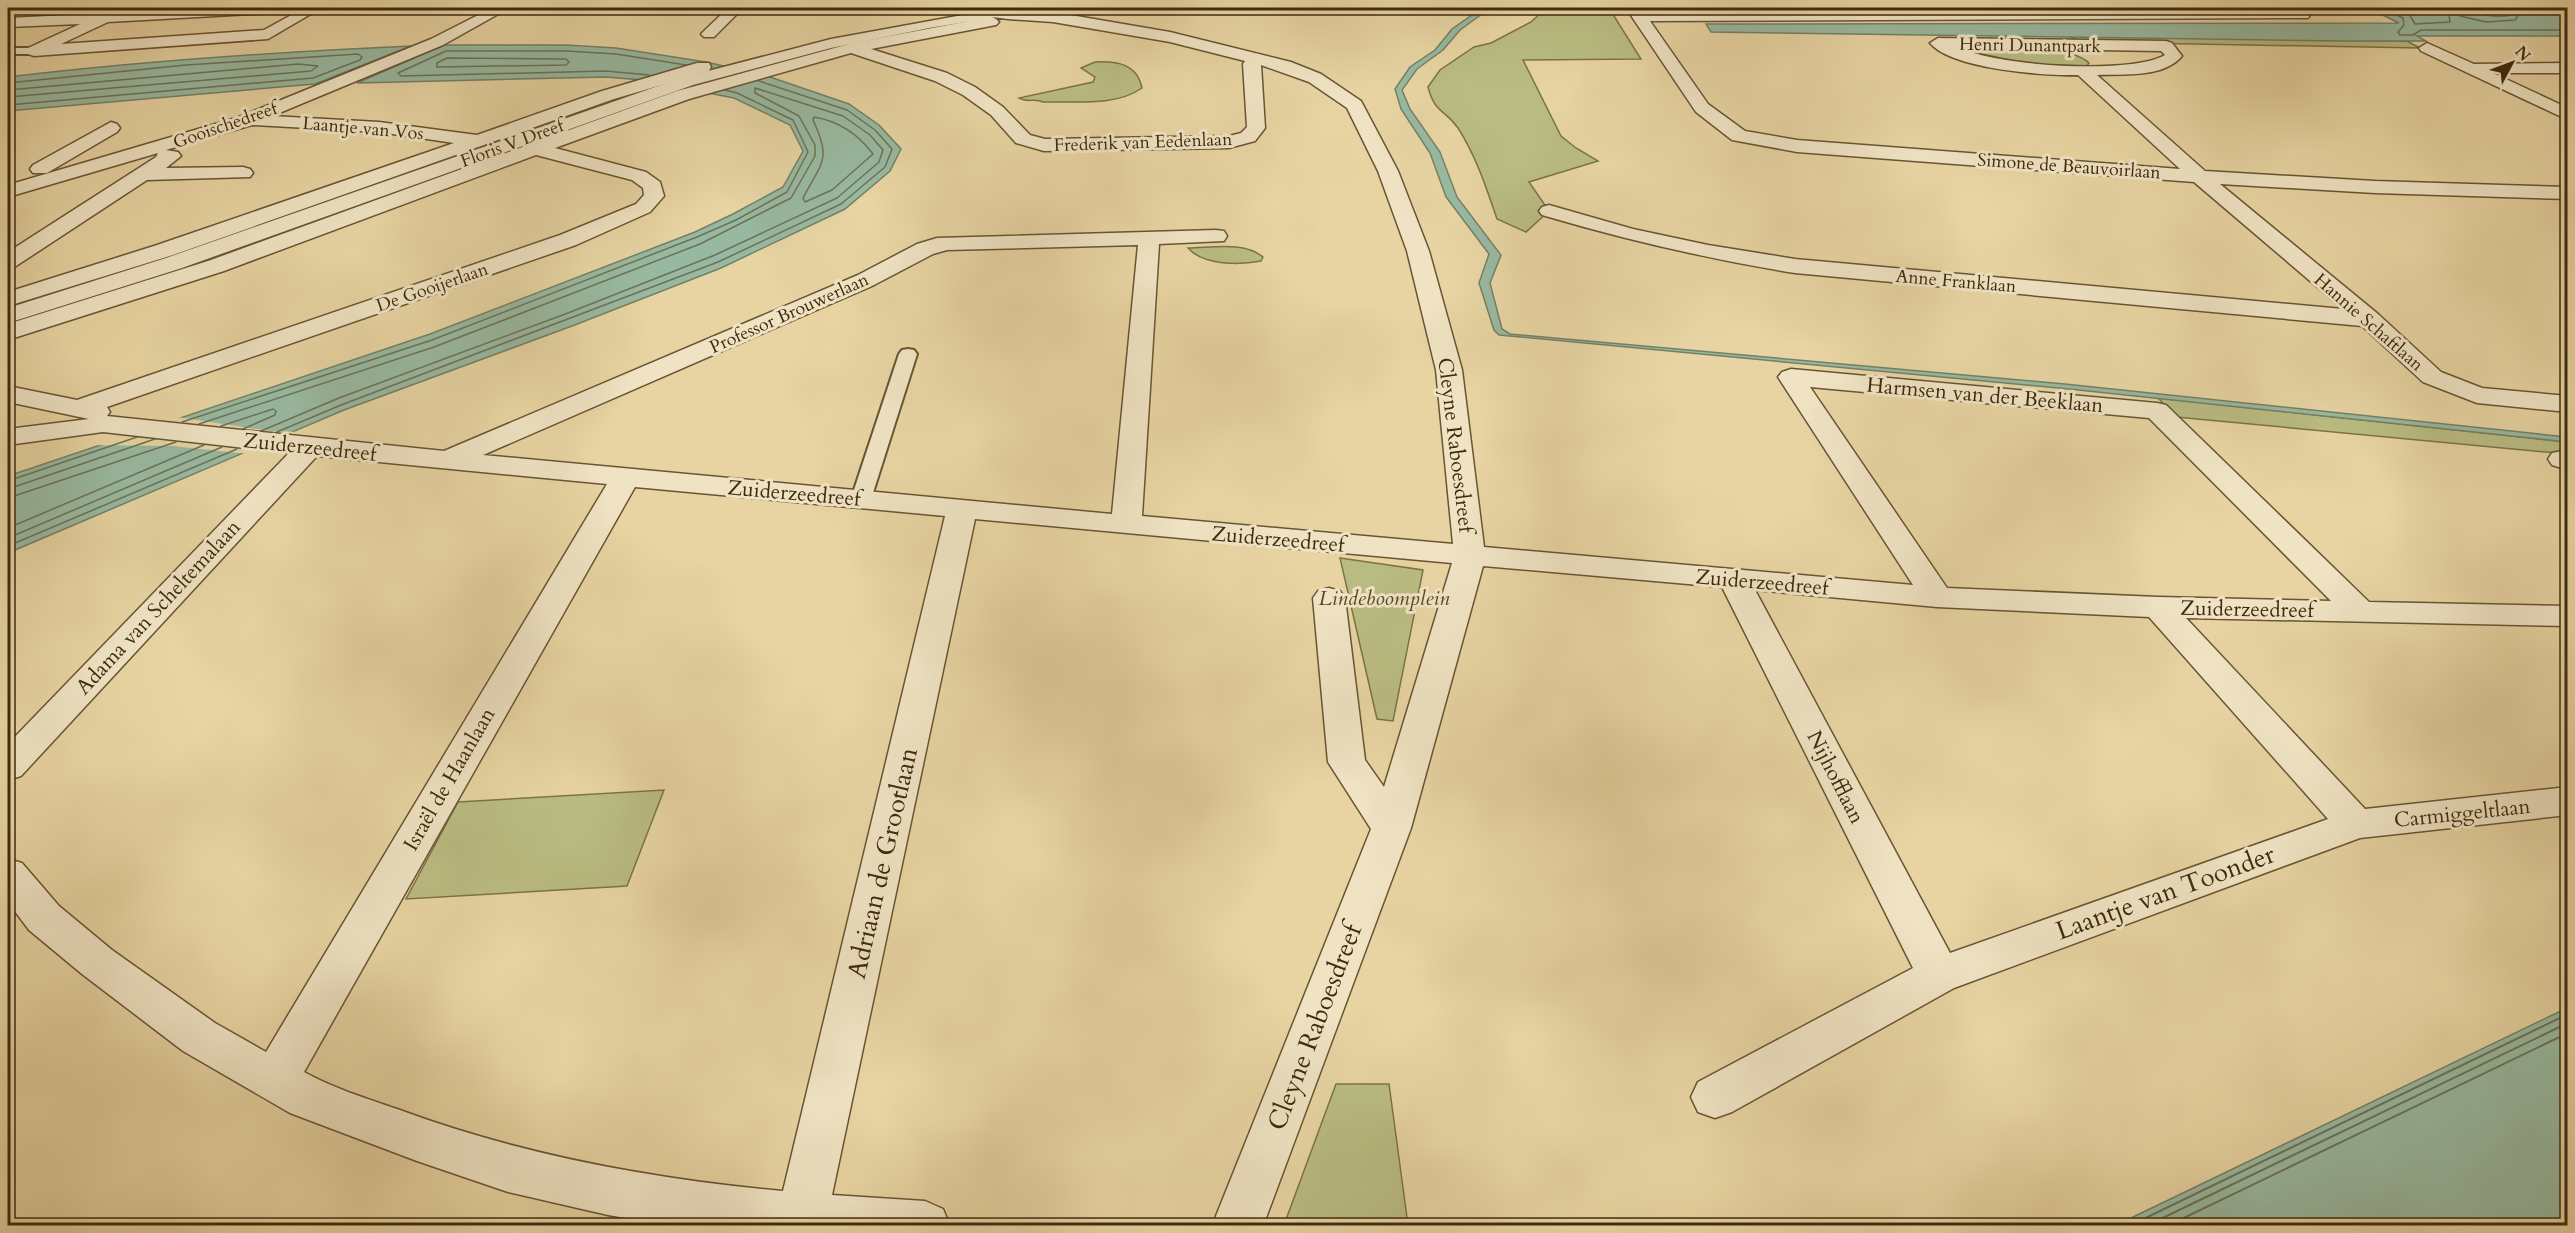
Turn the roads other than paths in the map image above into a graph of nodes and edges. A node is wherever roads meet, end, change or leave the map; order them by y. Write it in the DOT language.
graph roads {
  1 [pos="37,8"];
  2 [pos="288,8"];
  3 [pos="315,8"];
  4 [pos="502,8"];
  5 [pos="736,8"];
  6 [pos="966,8"];
  7 [pos="1076,8"];
  8 [pos="2288,8"];
  9 [pos="219,9"];
  10 [pos="1026,12"];
  11 [pos="1636,12"];
  12 [pos="993,13"];
  13 [pos="2021,15"];
  14 [pos="105,18"];
  15 [pos="8,22"];
  16 [pos="709,34"];
  17 [pos="2069,41"];
  18 [pos="836,43"];
  19 [pos="853,48"];
  20 [pos="2427,48"];
  21 [pos="8,51"];
  22 [pos="34,51"];
  23 [pos="1258,59"];
  24 [pos="2468,68"];
  25 [pos="2568,68"];
  26 [pos="2084,72"];
  27 [pos="2568,115"];
  28 [pos="244,121"];
  29 [pos="111,128"];
  30 [pos="480,140"];
  31 [pos="536,149"];
  32 [pos="139,153"];
  33 [pos="243,173"];
  34 [pos="144,174"];
  35 [pos="2199,176"];
  36 [pos="8,189"];
  37 [pos="2568,193"];
  38 [pos="1549,211"];
  39 [pos="1216,236"];
  40 [pos="1149,238"];
  41 [pos="8,261"];
  42 [pos="8,299"];
  43 [pos="8,316"];
  44 [pos="2369,319"];
  45 [pos="8,332"];
  46 [pos="908,354"];
  47 [pos="8,394"];
  48 [pos="2568,404"];
  49 [pos="77,409"];
  50 [pos="111,426"];
  51 [pos="8,436"];
  52 [pos="296,445"];
  53 [pos="446,460"];
  54 [pos="626,477"];
  55 [pos="861,499"];
  56 [pos="962,509"];
  57 [pos="1126,525"];
  58 [pos="1470,556"];
  59 [pos="1734,580"];
  60 [pos="1936,597"];
  61 [pos="1329,598"];
  62 [pos="2158,607"];
  63 [pos="2361,612"];
  64 [pos="2568,616"];
  65 [pos="8,767"];
  66 [pos="2568,801"];
  67 [pos="2356,824"];
  68 [pos="1391,828"];
  69 [pos="8,874"];
  70 [pos="1939,975"];
  71 [pos="274,1081"];
  72 [pos="1715,1097"];
  73 [pos="802,1217"];
  74 [pos="925,1226"];
  75 [pos="1237,1226"];
  1 -- 15 [label="street"];
  2 -- 9 [label="street"];
  3 -- 22 [label="street"];
  4 -- 28 [label="street, Gooischedreef"];
  5 -- 16 [label="street"];
  6 -- 12 [label="street, Floris V Dreef"];
  6 -- 30 [label="street, Floris V Dreef"];
  7 -- 10 [label="street, Floris V Dreef"];
  8 -- 13 [label="street"];
  9 -- 14 [label="street"];
  10 -- 12 [label="street, Floris V Dreef"];
  10 -- 19 [label="street, Floris V Dreef"];
  10 -- 23 [label="street, Cleyne Raboesdreef"];
  11 -- 13 [label="street"];
  11 -- 35 [label="street, Simone de Beauvoirlaan"];
  12 -- 18 [label="street, Floris V Dreef"];
  13 -- 17 [label="street"];
  14 -- 15 [label="street"];
  14 -- 22 [label="street"];
  17 -- 26 [label="street, Henri Dunantpark"];
  17 -- 26 [label="street, Henri Dunantpark"];
  18 -- 19 [label="street, Frederik van Eedenlaan"];
  18 -- 43 [label="street, Floris V Dreef"];
  19 -- 23 [label="street, Frederik van Eedenlaan"];
  19 -- 31 [label="street, Floris V Dreef"];
  20 -- 24 [label="street"];
  21 -- 22 [label="lane"];
  23 -- 58 [label="street, Cleyne Raboesdreef"];
  24 -- 25 [label="street"];
  24 -- 27 [label="street"];
  26 -- 35 [label="street, Henri Dunantpark"];
  28 -- 30 [label="street, Laantje van Vos"];
  28 -- 32 [label="street, Gooischedreef"];
  29 -- 36 [label="street"];
  30 -- 42 [label="street, Floris V Dreef"];
  31 -- 45 [label="street, Floris V Dreef"];
  31 -- 49 [label="street, De Gooijerlaan"];
  32 -- 34 [label="street"];
  32 -- 36 [label="street, Gooischedreef"];
  33 -- 34 [label="street"];
  34 -- 41 [label="street"];
  35 -- 37 [label="street, Simone de Beauvoirlaan"];
  35 -- 44 [label="street, Hannie Schaftlaan"];
  38 -- 44 [label="street, Anne Franklaan"];
  39 -- 40 [label="street, Professor Brouwerlaan"];
  40 -- 53 [label="street, Professor Brouwerlaan"];
  40 -- 57 [label="street"];
  44 -- 48 [label="street, Hannie Schaftlaan"];
  46 -- 55 [label="lane"];
  47 -- 49 [label="street"];
  49 -- 50 [label="street"];
  50 -- 51 [label="street, Zuiderzeedreef"];
  50 -- 52 [label="street, Zuiderzeedreef"];
  52 -- 53 [label="street, Zuiderzeedreef"];
  52 -- 65 [label="street, Adama van Scheltemalaan"];
  53 -- 54 [label="street, Zuiderzeedreef"];
  54 -- 55 [label="street, Zuiderzeedreef"];
  54 -- 71 [label="street, Israël de Haanlaan"];
  55 -- 56 [label="street, Zuiderzeedreef"];
  56 -- 57 [label="street, Zuiderzeedreef"];
  56 -- 73 [label="street, Adriaan de Grootlaan"];
  57 -- 58 [label="street, Zuiderzeedreef"];
  58 -- 59 [label="street, Zuiderzeedreef"];
  58 -- 68 [label="street, Cleyne Raboesdreef"];
  59 -- 60 [label="street, Zuiderzeedreef"];
  59 -- 70 [label="street, Nijhofflaan"];
  60 -- 62 [label="street, Zuiderzeedreef"];
  60 -- 63 [label="street, Harmsen van der Beeklaan"];
  61 -- 68 [label="street"];
  62 -- 63 [label="street, Zuiderzeedreef"];
  62 -- 67 [label="street"];
  63 -- 64 [label="street, Zuiderzeedreef"];
  66 -- 67 [label="street, Carmiggeltlaan"];
  67 -- 70 [label="street, Laantje van Toonder"];
  68 -- 75 [label="street, Cleyne Raboesdreef"];
  69 -- 71 [label="street"];
  70 -- 72 [label="street, Laantje van Toonder"];
  71 -- 73 [label="street"];
  73 -- 74 [label="street"];
}
